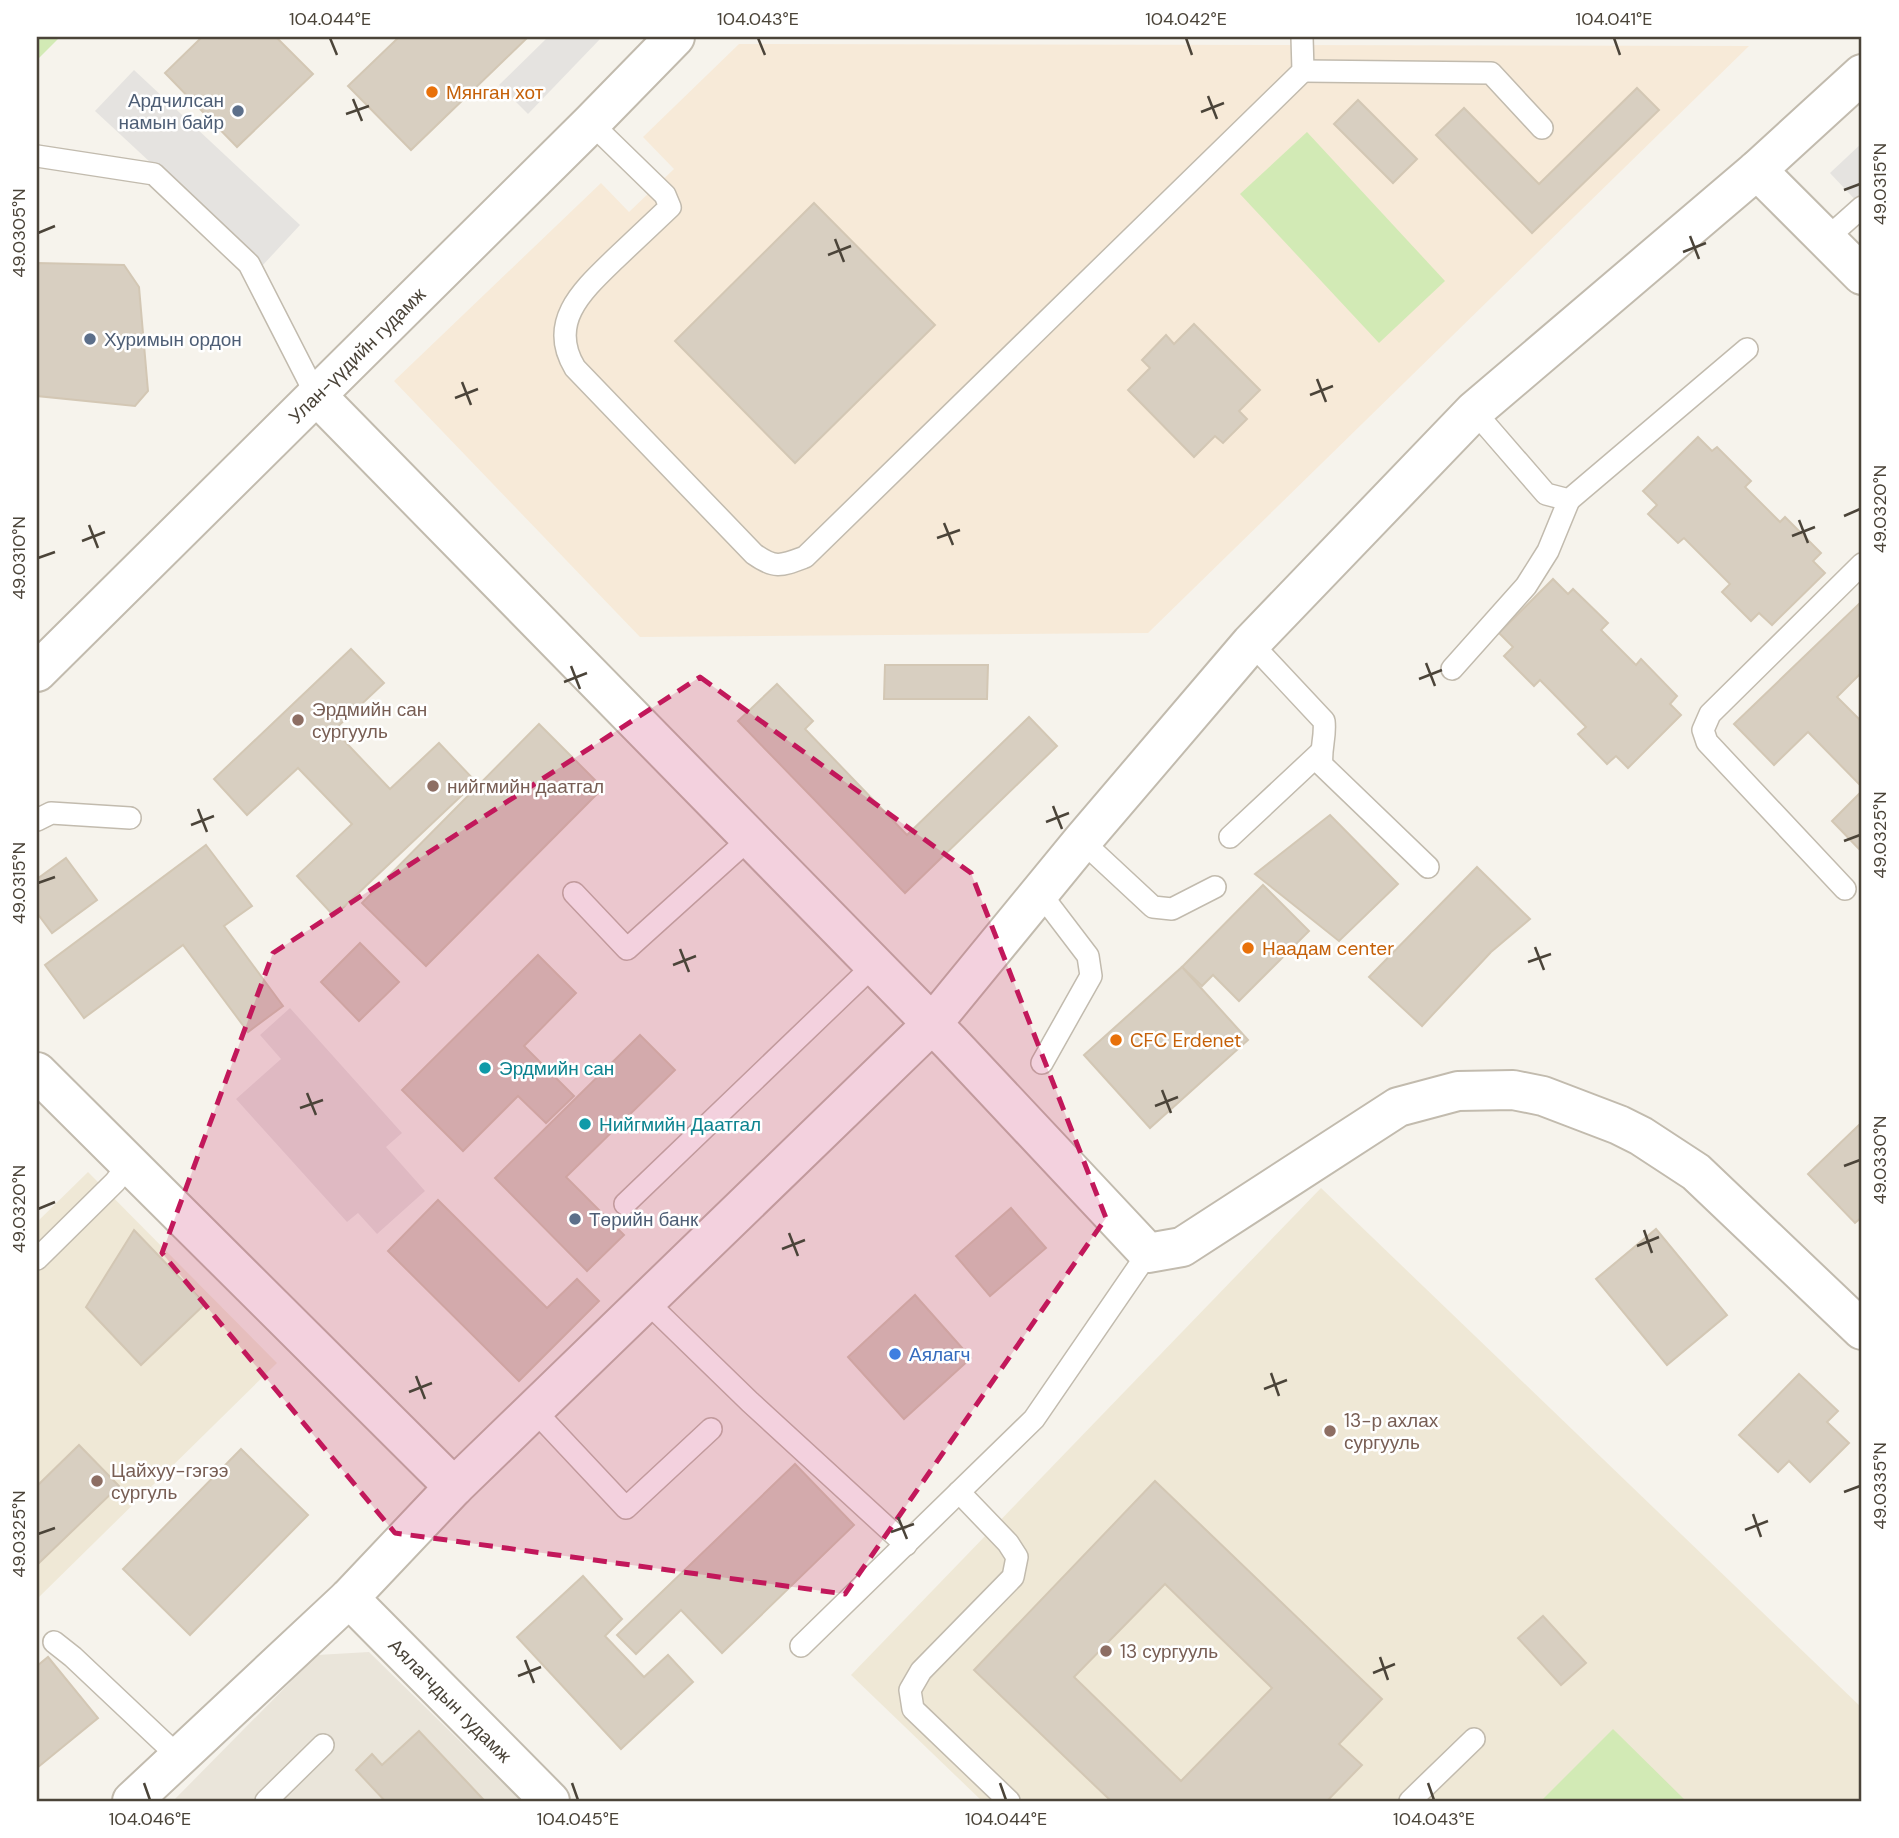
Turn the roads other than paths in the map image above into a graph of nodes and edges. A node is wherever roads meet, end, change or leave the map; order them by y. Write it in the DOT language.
graph roads {
  1 [pos="675,37"];
  2 [pos="1302,37"];
  3 [pos="1303,71"];
  4 [pos="1862,74"];
  5 [pos="591,123"];
  6 [pos="1542,128"];
  7 [pos="37,156"];
  8 [pos="1756,170"];
  9 [pos="1862,206"];
  10 [pos="1826,239"];
  11 [pos="1862,275"];
  12 [pos="1747,349"];
  13 [pos="316,395"];
  14 [pos="1474,411"];
  15 [pos="1569,500"];
  16 [pos="1862,564"];
  17 [pos="1251,643"];
  18 [pos="1452,669"];
  19 [pos="37,672"];
  20 [pos="1321,752"];
  21 [pos="130,818"];
  22 [pos="37,820"];
  23 [pos="1230,837"];
  24 [pos="750,838"];
  25 [pos="1082,841"];
  26 [pos="1428,867"];
  27 [pos="1215,887"];
  28 [pos="1845,889"];
  29 [pos="1040,892"];
  30 [pos="574,893"];
  31 [pos="874,965"];
  32 [pos="932,1024"];
  33 [pos="1042,1063"];
  34 [pos="37,1072"];
  35 [pos="130,1164"];
  36 [pos="625,1204"];
  37 [pos="1148,1253"];
  38 [pos="37,1259"];
  39 [pos="646,1301"];
  40 [pos="1862,1330"];
  41 [pos="534,1410"];
  42 [pos="712,1429"];
  43 [pos="454,1487"];
  44 [pos="960,1492"];
  45 [pos="906,1545"];
  46 [pos="349,1598"];
  47 [pos="54,1642"];
  48 [pos="802,1646"];
  49 [pos="1474,1740"];
  50 [pos="323,1745"];
  51 [pos="179,1757"];
  52 [pos="132,1801"];
  53 [pos="266,1801"];
  54 [pos="550,1801"];
  55 [pos="1009,1801"];
  56 [pos="1410,1801"];
  1 -- 5 [label="street, Улан-үүдийн гудамж"];
  2 -- 3 [label="lane"];
  3 -- 5 [label="lane"];
  3 -- 6 [label="lane"];
  4 -- 8 [label="street"];
  5 -- 13 [label="street, Улан-үүдийн гудамж"];
  7 -- 13 [label="lane"];
  8 -- 10 [label="street"];
  8 -- 14 [label="street"];
  9 -- 10 [label="lane"];
  10 -- 11 [label="street"];
  12 -- 15 [label="lane"];
  13 -- 19 [label="street, Улан-үүдийн гудамж"];
  13 -- 24 [label="street"];
  14 -- 15 [label="lane"];
  14 -- 17 [label="street"];
  15 -- 18 [label="lane"];
  16 -- 28 [label="lane"];
  17 -- 20 [label="lane"];
  17 -- 25 [label="street"];
  20 -- 23 [label="lane"];
  20 -- 26 [label="lane"];
  21 -- 22 [label="lane"];
  24 -- 30 [label="lane"];
  24 -- 31 [label="street"];
  25 -- 27 [label="lane"];
  25 -- 29 [label="street"];
  29 -- 32 [label="street"];
  29 -- 33 [label="lane"];
  31 -- 32 [label="street"];
  31 -- 36 [label="lane"];
  32 -- 37 [label="street"];
  32 -- 39 [label="street"];
  34 -- 35 [label="street"];
  35 -- 38 [label="lane"];
  35 -- 43 [label="street"];
  37 -- 40 [label="street"];
  37 -- 44 [label="lane"];
  39 -- 41 [label="street"];
  39 -- 45 [label="lane"];
  41 -- 42 [label="lane"];
  41 -- 43 [label="street"];
  43 -- 46 [label="street"];
  44 -- 45 [label="lane"];
  44 -- 55 [label="lane"];
  45 -- 48 [label="lane"];
  46 -- 51 [label="street"];
  46 -- 54 [label="street, Аялагчдын гудамж"];
  47 -- 51 [label="lane"];
  49 -- 56 [label="lane"];
  50 -- 53 [label="lane"];
  51 -- 52 [label="street"];
}
